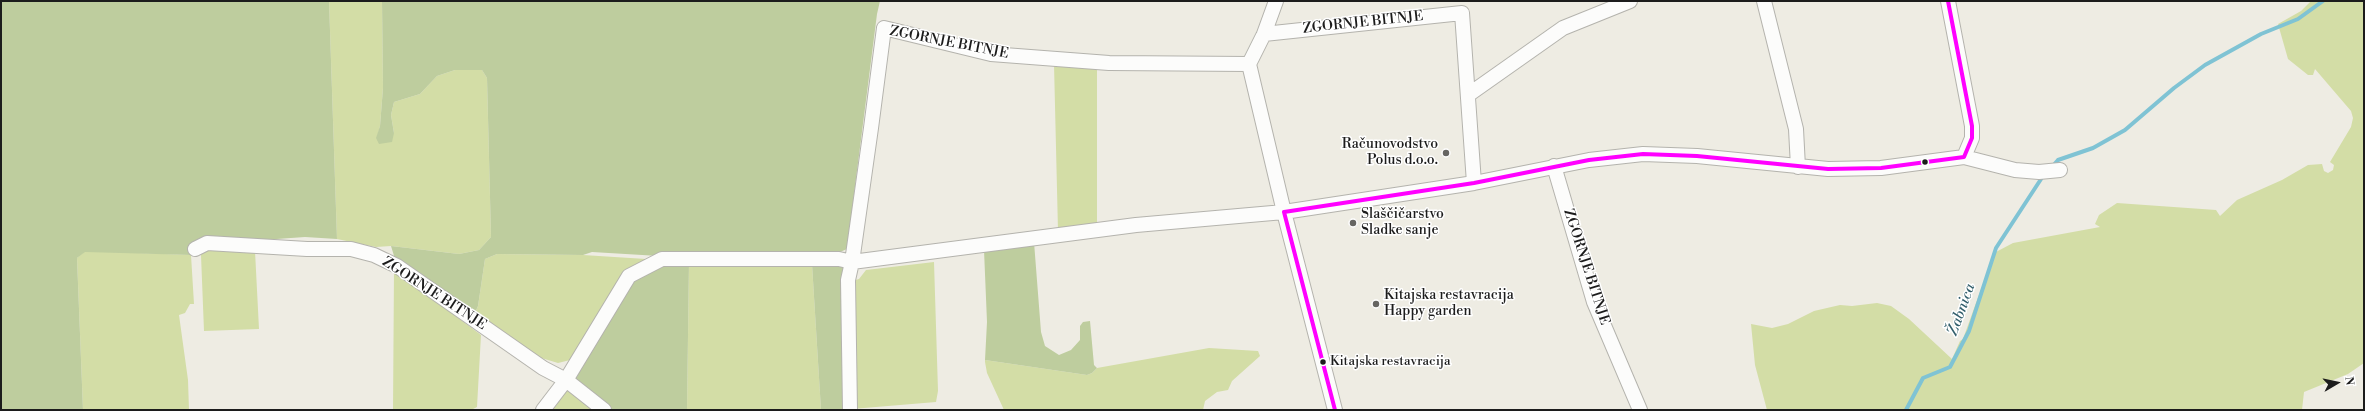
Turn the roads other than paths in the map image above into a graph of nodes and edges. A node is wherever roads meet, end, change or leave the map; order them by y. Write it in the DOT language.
graph roads {
  1 [pos="1276,1"];
  2 [pos="1630,1"];
  3 [pos="1764,1"];
  4 [pos="1948,1"];
  5 [pos="1461,7"];
  6 [pos="1264,34"];
  7 [pos="1249,64"];
  8 [pos="1468,95"];
  9 [pos="1964,157"];
  10 [pos="1554,166"];
  11 [pos="1798,167"];
  12 [pos="2060,170"];
  13 [pos="1474,183"];
  14 [pos="1284,212"];
  15 [pos="195,249"];
  16 [pos="852,262"];
  17 [pos="566,380"];
  18 [pos="543,410"];
  19 [pos="604,410"];
  20 [pos="850,410"];
  21 [pos="1335,410"];
  22 [pos="1640,410"];
  1 -- 6 [label="street"];
  2 -- 8 [label="street"];
  3 -- 11 [label="street"];
  4 -- 9 [label="street"];
  5 -- 6 [label="street, ZGORNJE BITNJE"];
  5 -- 8 [label="street, ZGORNJE BITNJE"];
  6 -- 7 [label="street"];
  7 -- 14 [label="street"];
  7 -- 16 [label="street, ZGORNJE BITNJE"];
  8 -- 13 [label="street, ZGORNJE BITNJE"];
  9 -- 11 [label="street"];
  9 -- 12 [label="street"];
  10 -- 11 [label="street"];
  10 -- 13 [label="street"];
  10 -- 22 [label="street, ZGORNJE BITNJE"];
  13 -- 14 [label="street"];
  14 -- 16 [label="street"];
  14 -- 21 [label="street"];
  15 -- 17 [label="street, ZGORNJE BITNJE"];
  16 -- 17 [label="street"];
  16 -- 20 [label="street, ZGORNJE BITNJE"];
  17 -- 18 [label="street"];
  17 -- 19 [label="street, ZGORNJE BITNJE"];
}
